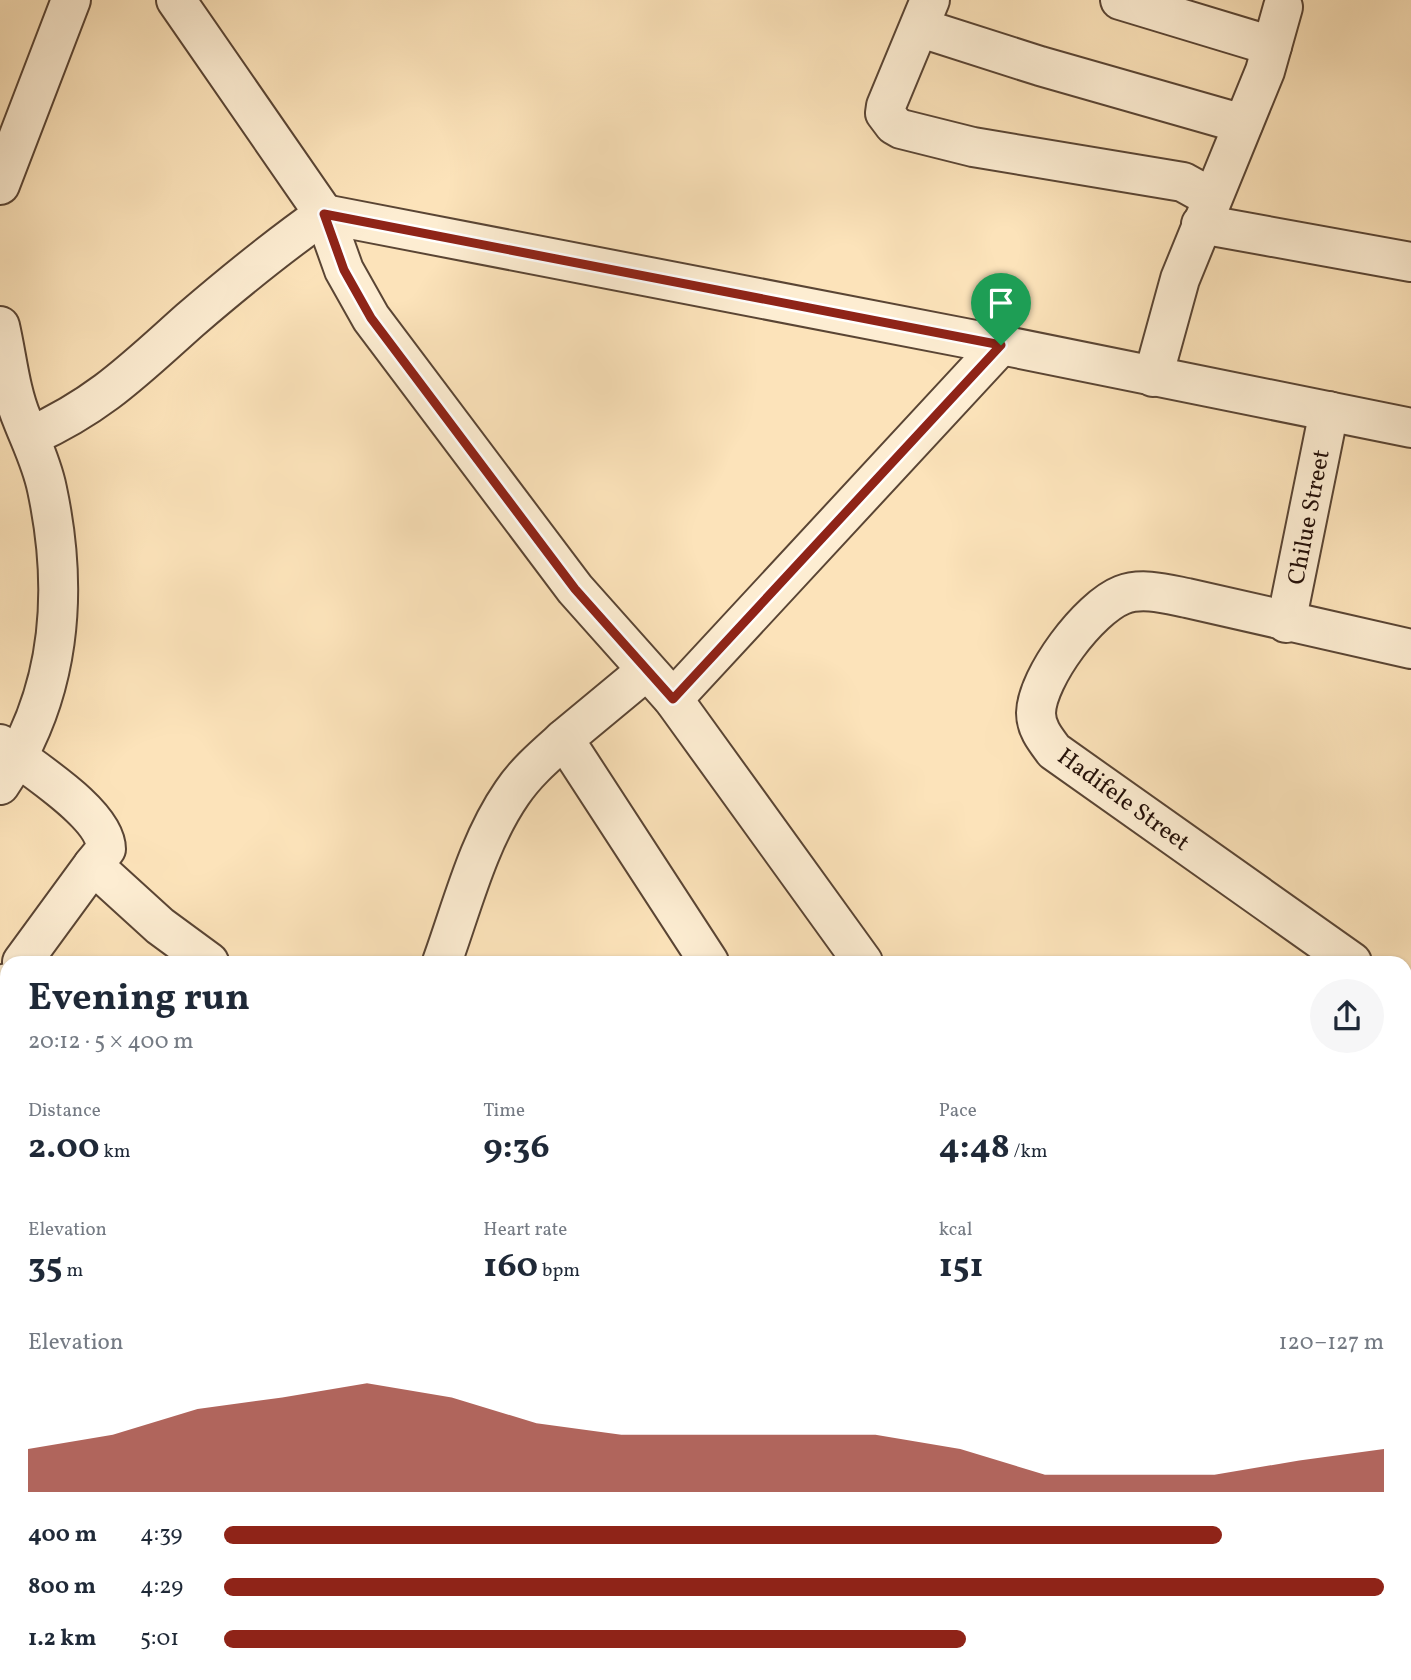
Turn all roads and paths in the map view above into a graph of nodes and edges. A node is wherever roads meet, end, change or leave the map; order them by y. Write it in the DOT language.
graph roads {
  1 [pos="71,0"];
  2 [pos="176,0"];
  3 [pos="1120,0"];
  4 [pos="1283,7"];
  5 [pos="926,14"];
  6 [pos="1272,46"];
  7 [pos="1243,124"];
  8 [pos="0,185"];
  9 [pos="1207,211"];
  10 [pos="324,214"];
  11 [pos="1411,262"];
  12 [pos="0,326"];
  13 [pos="1001,345"];
  14 [pos="1153,377"];
  15 [pos="1329,411"];
  16 [pos="1411,428"];
  17 [pos="31,436"];
  18 [pos="1286,623"];
  19 [pos="1411,649"];
  20 [pos="646,671"];
  21 [pos="673,699"];
  22 [pos="564,739"];
  23 [pos="6,762"];
  24 [pos="93,865"];
  25 [pos="26,956"];
  26 [pos="201,956"];
  27 [pos="444,956"];
  28 [pos="705,956"];
  29 [pos="859,956"];
  30 [pos="1344,956"];
  1 -- 8 [label="street"];
  2 -- 10 [label="street"];
  3 -- 6 [label="street"];
  4 -- 6 [label="street"];
  5 -- 7 [label="street"];
  5 -- 9 [label="street"];
  6 -- 7 [label="street"];
  7 -- 9 [label="street"];
  9 -- 11 [label="street"];
  9 -- 14 [label="street"];
  10 -- 13 [label="street"];
  10 -- 17 [label="street"];
  10 -- 20 [label="street"];
  12 -- 17 [label="street"];
  13 -- 14 [label="street"];
  13 -- 21 [label="street"];
  14 -- 15 [label="street"];
  15 -- 16 [label="street"];
  15 -- 18 [label="street, Chilue Street"];
  17 -- 23 [label="street"];
  18 -- 19 [label="street, Hadifele Street"];
  18 -- 30 [label="street, Hadifele Street"];
  20 -- 21 [label="street"];
  20 -- 22 [label="street"];
  21 -- 29 [label="street"];
  22 -- 27 [label="street"];
  22 -- 28 [label="street"];
  23 -- 24 [label="street"];
  24 -- 25 [label="street"];
  24 -- 26 [label="street"];
}
